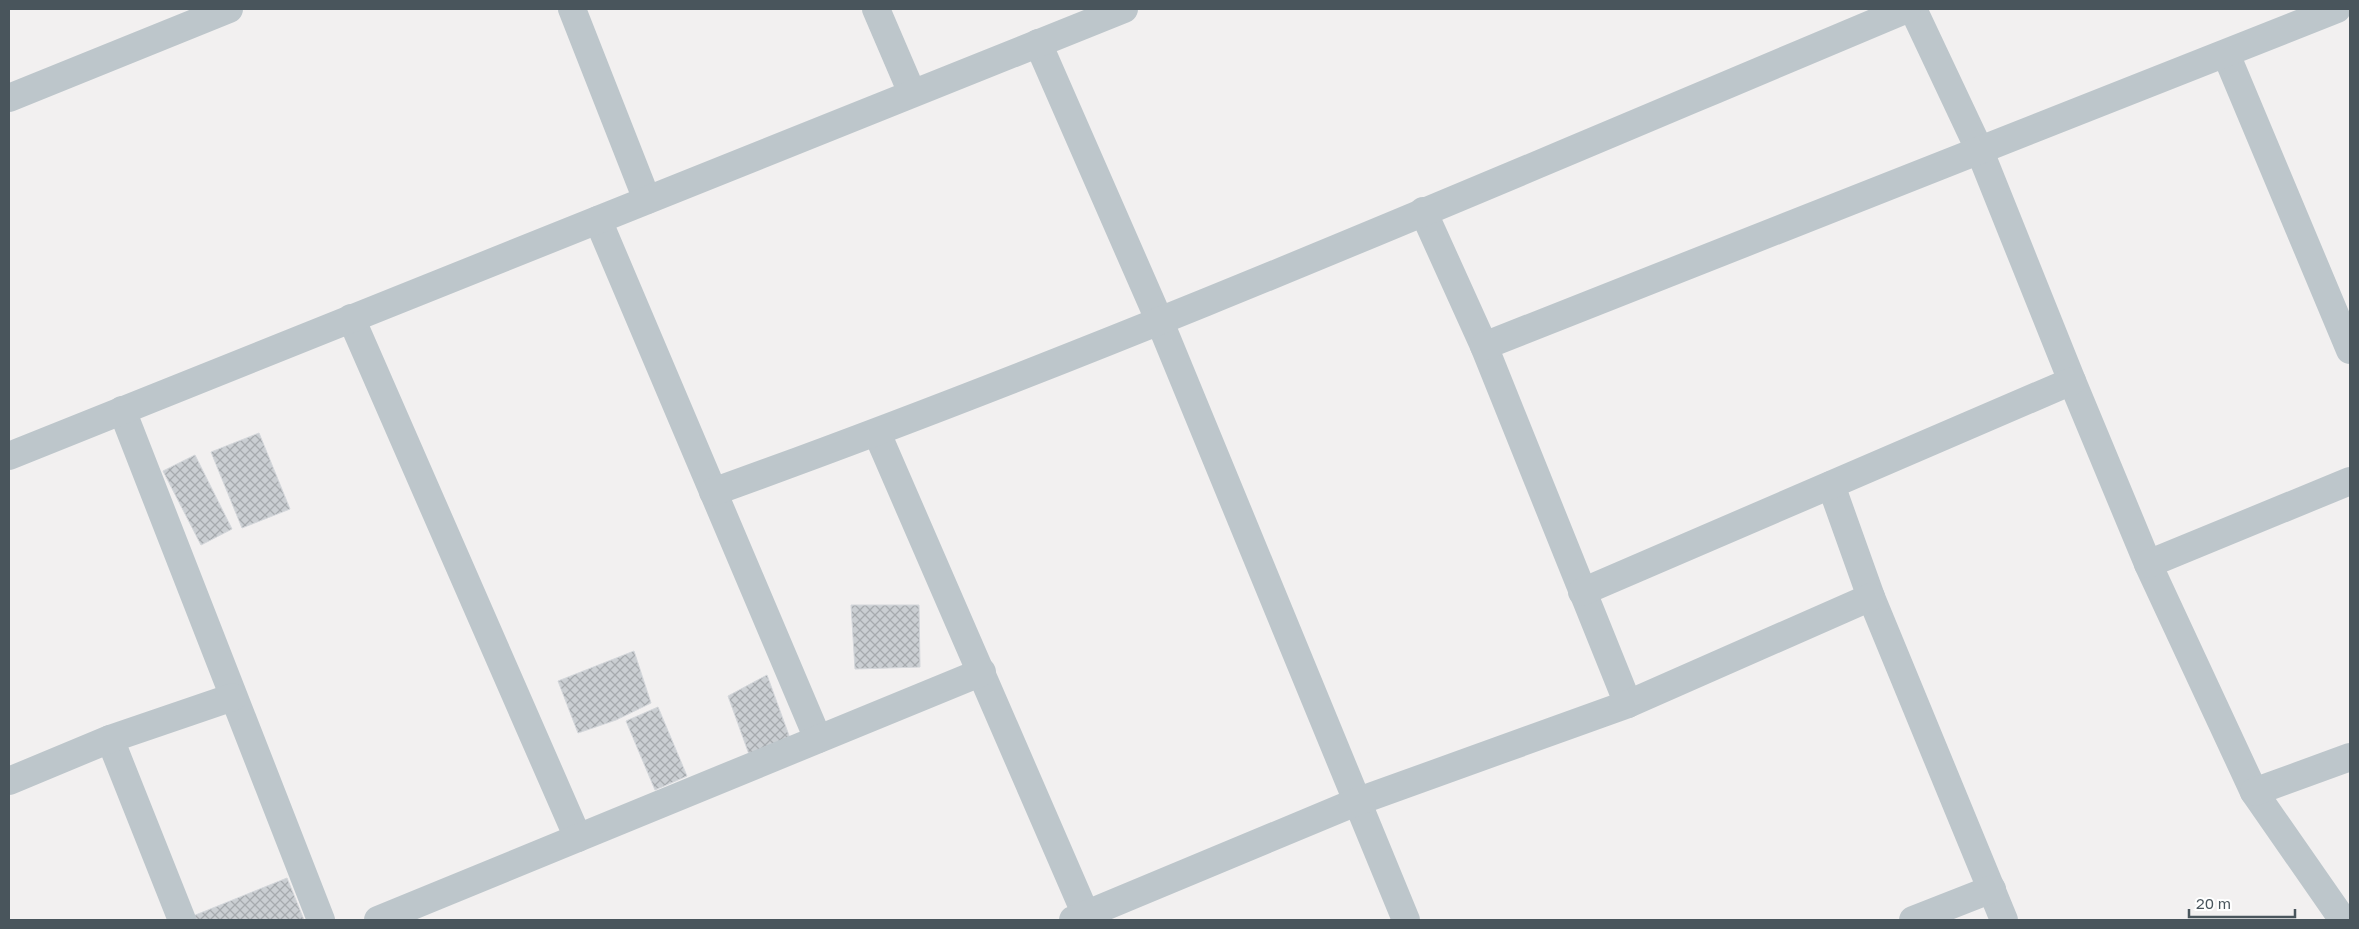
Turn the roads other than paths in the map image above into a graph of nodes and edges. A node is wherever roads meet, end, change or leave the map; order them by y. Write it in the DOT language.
graph roads {
  1 [pos="229,9"];
  2 [pos="572,9"];
  3 [pos="876,9"];
  4 [pos="1124,9"];
  5 [pos="1908,9"];
  6 [pos="1913,9"];
  7 [pos="2337,9"];
  8 [pos="1038,43"];
  9 [pos="2226,54"];
  10 [pos="912,93"];
  11 [pos="9,98"];
  12 [pos="1979,149"];
  13 [pos="647,200"];
  14 [pos="1423,211"];
  15 [pos="598,220"];
  16 [pos="351,318"];
  17 [pos="1160,322"];
  18 [pos="1484,346"];
  19 [pos="2350,350"];
  20 [pos="2072,381"];
  21 [pos="122,410"];
  22 [pos="877,433"];
  23 [pos="9,456"];
  24 [pos="2350,481"];
  25 [pos="1831,485"];
  26 [pos="713,492"];
  27 [pos="2148,564"];
  28 [pos="1582,592"];
  29 [pos="1871,597"];
  30 [pos="982,672"];
  31 [pos="234,697"];
  32 [pos="1628,704"];
  33 [pos="110,739"];
  34 [pos="818,739"];
  35 [pos="2350,757"];
  36 [pos="9,781"];
  37 [pos="2254,792"];
  38 [pos="1356,802"];
  39 [pos="578,838"];
  40 [pos="1992,889"];
  41 [pos="1079,918"];
  42 [pos="182,920"];
  43 [pos="321,920"];
  44 [pos="378,920"];
  45 [pos="1406,920"];
  46 [pos="1913,920"];
  47 [pos="2004,920"];
  48 [pos="2343,920"];
  1 -- 11 [label="street"];
  2 -- 13 [label="street"];
  3 -- 10 [label="street"];
  4 -- 8 [label="street"];
  5 -- 14 [label="street"];
  6 -- 12 [label="street"];
  7 -- 9 [label="street"];
  8 -- 10 [label="street"];
  8 -- 17 [label="street"];
  9 -- 12 [label="street"];
  9 -- 19 [label="street"];
  10 -- 13 [label="street"];
  12 -- 18 [label="street"];
  12 -- 20 [label="street"];
  13 -- 15 [label="street"];
  14 -- 17 [label="street"];
  14 -- 18 [label="street"];
  15 -- 16 [label="street"];
  15 -- 26 [label="street"];
  16 -- 21 [label="street"];
  16 -- 39 [label="street"];
  17 -- 22 [label="street"];
  17 -- 38 [label="street"];
  18 -- 28 [label="street"];
  20 -- 25 [label="street"];
  20 -- 27 [label="street"];
  21 -- 23 [label="street"];
  21 -- 31 [label="street"];
  22 -- 26 [label="street"];
  22 -- 30 [label="street"];
  24 -- 27 [label="street"];
  25 -- 28 [label="street"];
  25 -- 29 [label="street"];
  26 -- 34 [label="street"];
  27 -- 37 [label="street"];
  28 -- 32 [label="street"];
  29 -- 32 [label="street"];
  29 -- 40 [label="street"];
  30 -- 34 [label="street"];
  30 -- 41 [label="street"];
  31 -- 33 [label="street"];
  31 -- 43 [label="street"];
  32 -- 38 [label="street"];
  33 -- 36 [label="street"];
  33 -- 42 [label="street"];
  34 -- 39 [label="street"];
  35 -- 37 [label="street"];
  37 -- 48 [label="street"];
  38 -- 41 [label="street"];
  38 -- 45 [label="street"];
  39 -- 44 [label="street"];
  40 -- 46 [label="street"];
  40 -- 47 [label="street"];
}
